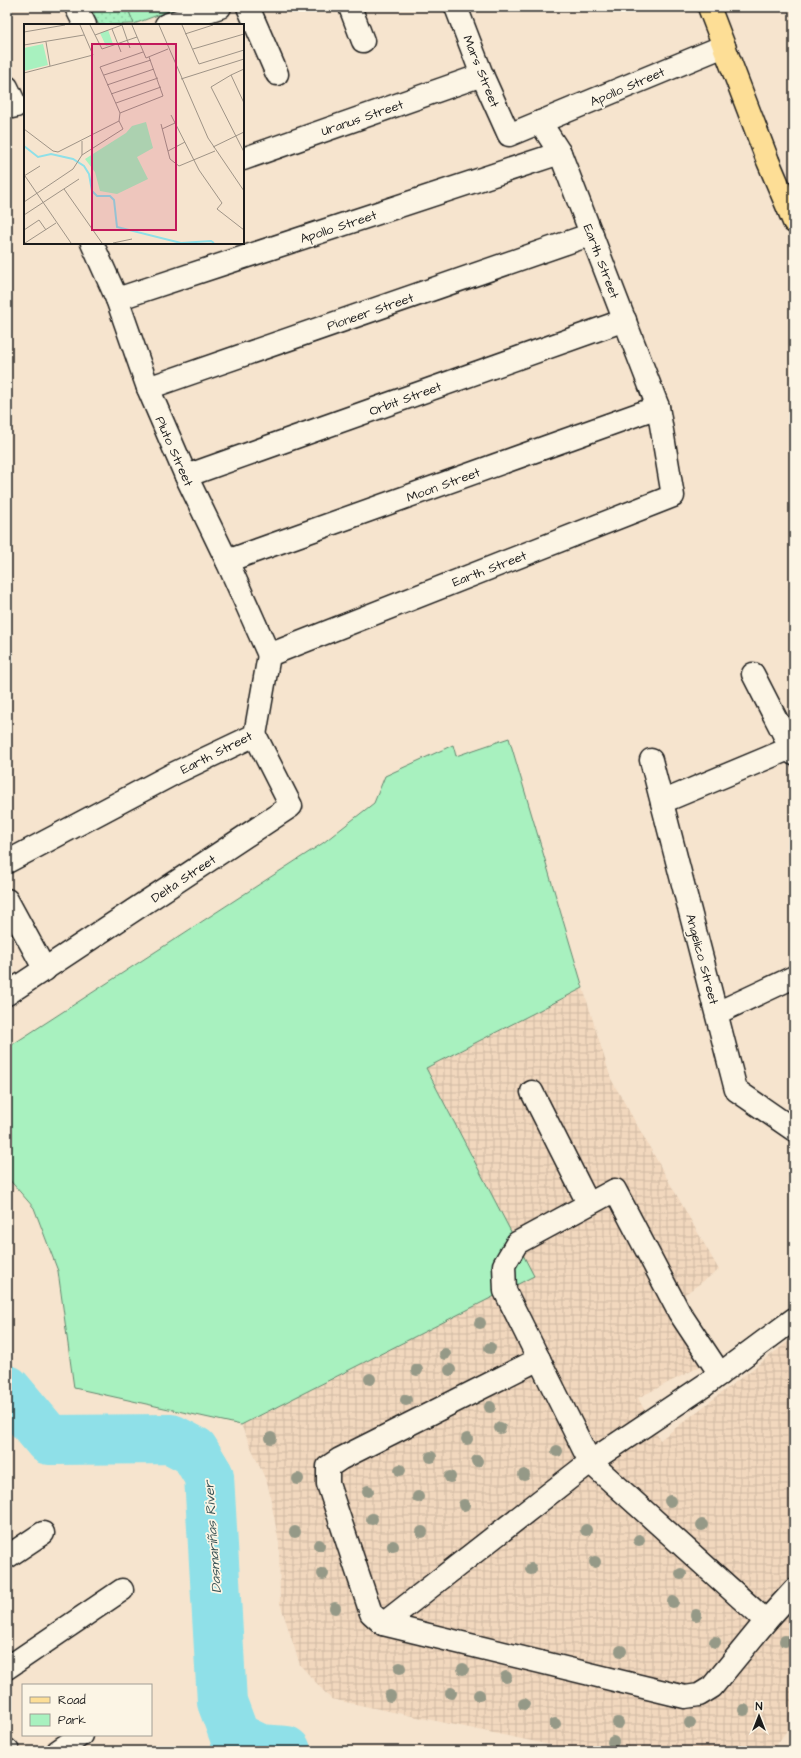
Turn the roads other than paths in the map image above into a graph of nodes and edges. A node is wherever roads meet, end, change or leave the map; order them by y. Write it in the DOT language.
graph roads {
  1 [pos="76,7"];
  2 [pos="220,7"];
  3 [pos="248,7"];
  4 [pos="350,7"];
  5 [pos="456,7"];
  6 [pos="709,7"];
  7 [pos="84,24"];
  8 [pos="169,24"];
  9 [pos="364,41"];
  10 [pos="724,46"];
  11 [pos="277,74"];
  12 [pos="482,75"];
  13 [pos="540,122"];
  14 [pos="509,136"];
  15 [pos="560,153"];
  16 [pos="244,159"];
  17 [pos="794,222"];
  18 [pos="592,234"];
  19 [pos="92,244"];
  20 [pos="117,299"];
  21 [pos="625,320"];
  22 [pos="148,388"];
  23 [pos="658,407"];
  24 [pos="186,476"];
  25 [pos="228,561"];
  26 [pos="269,655"];
  27 [pos="754,674"];
  28 [pos="255,735"];
  29 [pos="792,751"];
  30 [pos="651,760"];
  31 [pos="662,802"];
  32 [pos="7,862"];
  33 [pos="7,900"];
  34 [pos="45,970"];
  35 [pos="794,977"];
  36 [pos="7,994"];
  37 [pos="717,1013"];
  38 [pos="532,1092"];
  39 [pos="794,1130"];
  40 [pos="588,1203"];
  41 [pos="794,1319"];
  42 [pos="538,1359"];
  43 [pos="720,1374"];
  44 [pos="590,1462"];
  45 [pos="43,1533"];
  46 [pos="7,1557"];
  47 [pos="122,1590"];
  48 [pos="794,1590"];
  49 [pos="766,1621"];
  50 [pos="383,1624"];
  51 [pos="7,1668"];
  52 [pos="79,1736"];
  53 [pos="58,1751"];
  1 -- 7 [label="street"];
  2 -- 8 [label="street"];
  3 -- 11 [label="street"];
  4 -- 9 [label="street"];
  5 -- 12 [label="street, Mars Street"];
  6 -- 10 [label="main road"];
  10 -- 13 [label="street, Apollo Street"];
  10 -- 17 [label="main road"];
  12 -- 14 [label="street, Mars Street"];
  12 -- 16 [label="street, Uranus Street"];
  13 -- 14 [label="street, Apollo Street"];
  13 -- 15 [label="street, Earth Street"];
  15 -- 18 [label="street, Earth Street"];
  15 -- 20 [label="street, Apollo Street"];
  18 -- 21 [label="street, Earth Street"];
  18 -- 22 [label="street, Pioneer Street"];
  19 -- 20 [label="street, Pluto Street"];
  20 -- 22 [label="street, Pluto Street"];
  21 -- 23 [label="street, Earth Street"];
  21 -- 24 [label="street, Orbit Street"];
  22 -- 24 [label="street, Pluto Street"];
  23 -- 25 [label="street, Moon Street"];
  23 -- 26 [label="street, Earth Street"];
  24 -- 25 [label="street, Pluto Street"];
  25 -- 26 [label="street, Pluto Street"];
  26 -- 28 [label="street, Earth Street"];
  27 -- 29 [label="street"];
  28 -- 32 [label="street, Earth Street"];
  28 -- 34 [label="street, Delta Street"];
  29 -- 31 [label="street"];
  30 -- 31 [label="street, Angelico Street"];
  31 -- 37 [label="street, Angelico Street"];
  33 -- 34 [label="street"];
  34 -- 36 [label="street, Delta Street"];
  35 -- 37 [label="street"];
  37 -- 39 [label="street, Angelico Street"];
  38 -- 40 [label="street"];
  40 -- 42 [label="street"];
  40 -- 43 [label="street"];
  41 -- 43 [label="street"];
  42 -- 44 [label="street"];
  42 -- 50 [label="street"];
  43 -- 44 [label="street"];
  44 -- 49 [label="street"];
  44 -- 50 [label="street"];
  45 -- 46 [label="street"];
  47 -- 51 [label="street"];
  48 -- 49 [label="street"];
  49 -- 50 [label="street"];
  52 -- 53 [label="street"];
}
